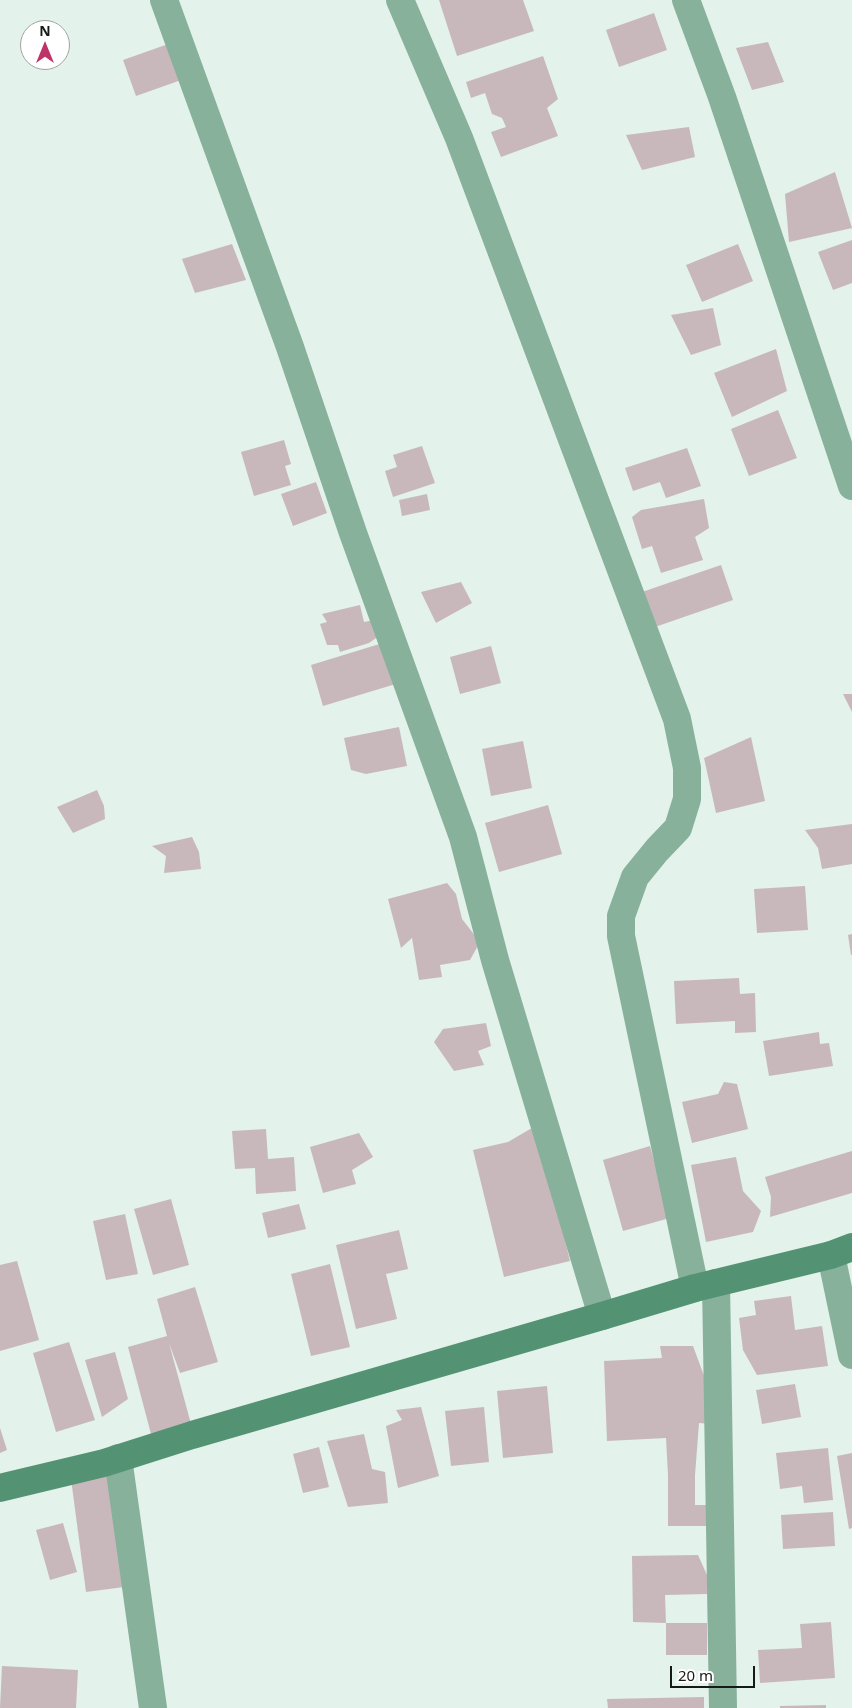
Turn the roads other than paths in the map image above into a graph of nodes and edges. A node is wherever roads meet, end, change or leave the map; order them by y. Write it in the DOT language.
graph roads {
  1 [pos="164,0"];
  2 [pos="400,0"];
  3 [pos="686,0"];
  4 [pos="852,486"];
  5 [pos="841,1251"];
  6 [pos="705,1285"];
  7 [pos="602,1316"];
  8 [pos="852,1354"];
  9 [pos="118,1458"];
  10 [pos="0,1488"];
  11 [pos="153,1708"];
  12 [pos="723,1708"];
  1 -- 7 [label="street"];
  2 -- 6 [label="street"];
  3 -- 4 [label="street"];
  5 -- 6 [label="street"];
  5 -- 8 [label="street"];
  6 -- 7 [label="street"];
  6 -- 12 [label="street"];
  7 -- 9 [label="street"];
  9 -- 10 [label="street"];
  9 -- 11 [label="street"];
}
